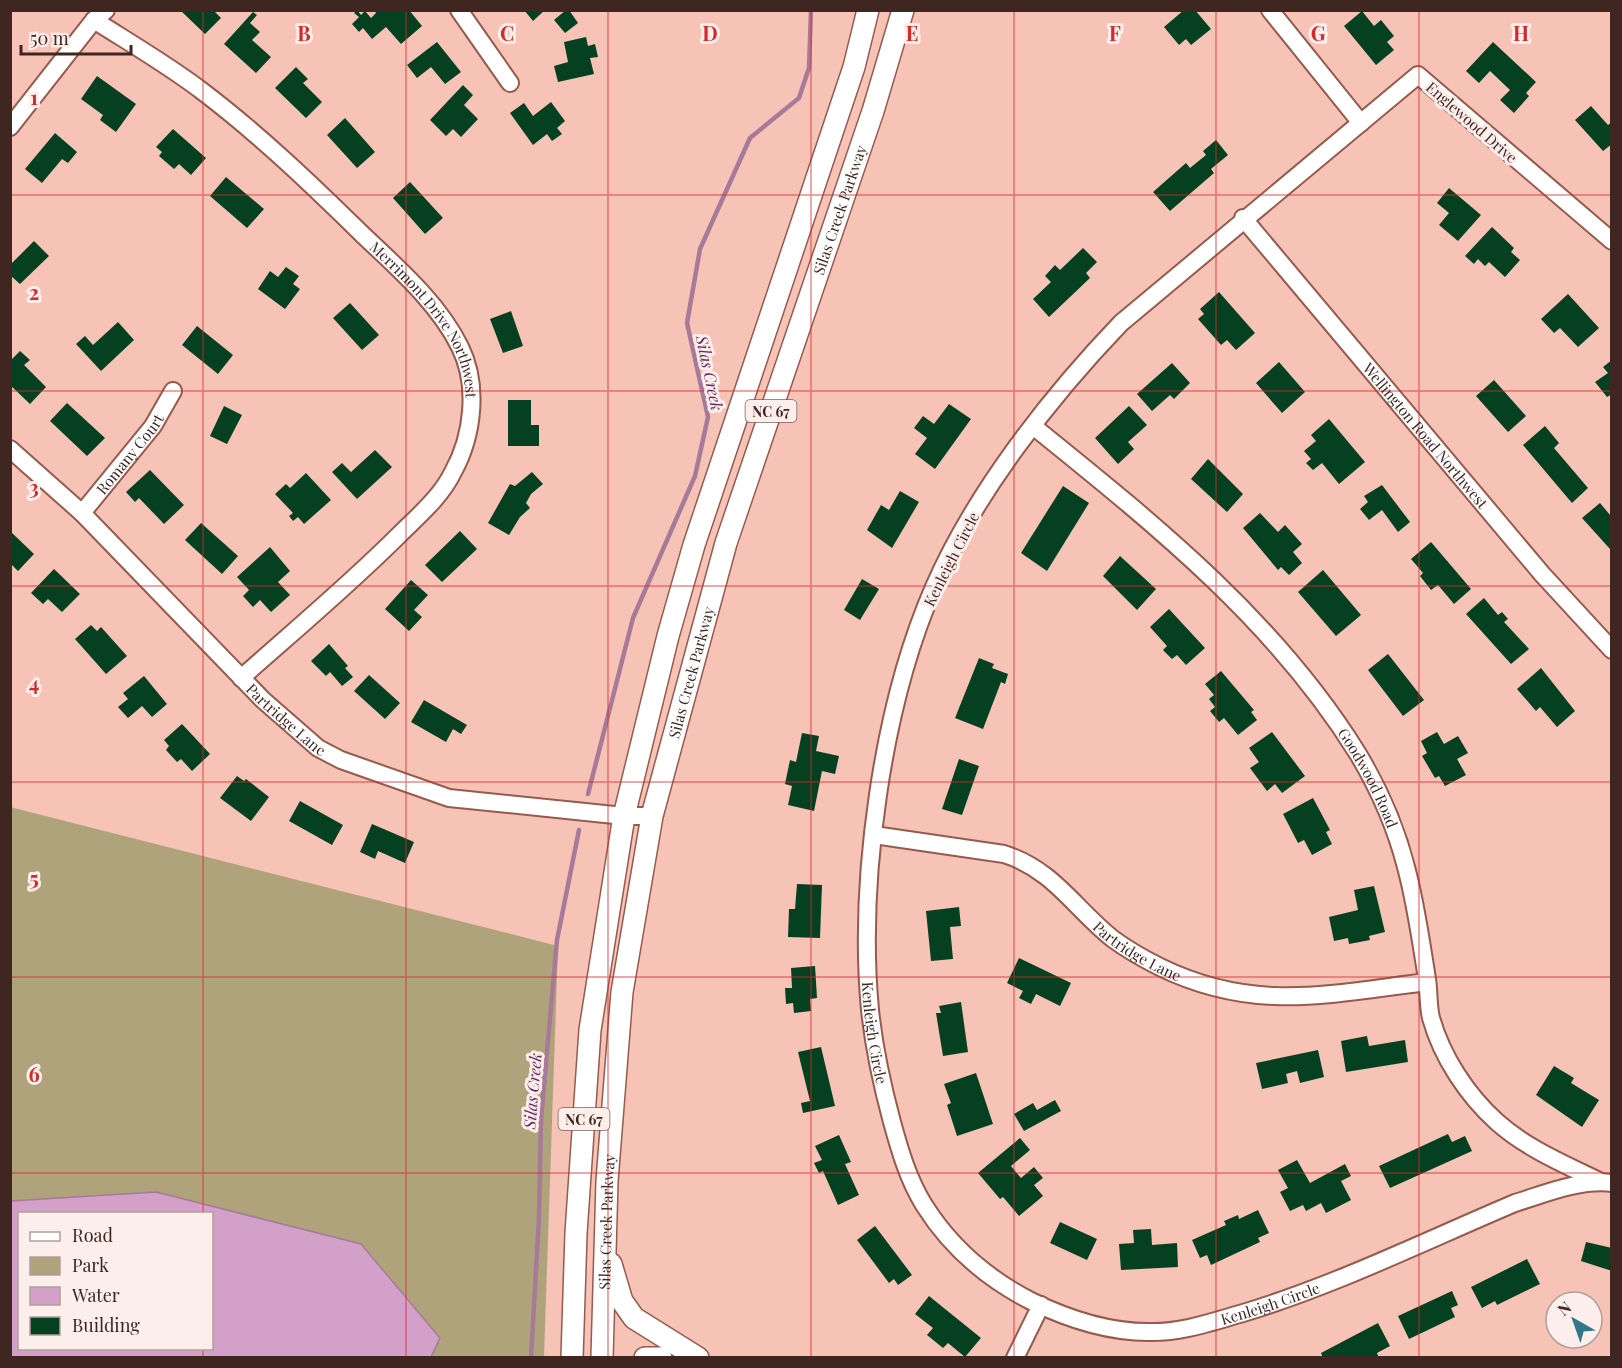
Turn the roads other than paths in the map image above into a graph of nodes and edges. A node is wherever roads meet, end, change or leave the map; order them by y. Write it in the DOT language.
graph roads {
  1 [pos="459,10"];
  2 [pos="868,10"];
  3 [pos="903,10"];
  4 [pos="1270,10"];
  5 [pos="100,15"];
  6 [pos="510,83"];
  7 [pos="1361,123"];
  8 [pos="10,127"];
  9 [pos="1243,218"];
  10 [pos="1611,241"];
  11 [pos="173,391"];
  12 [pos="1033,426"];
  13 [pos="10,449"];
  14 [pos="82,513"];
  15 [pos="1611,650"];
  16 [pos="241,678"];
  17 [pos="624,816"];
  18 [pos="652,816"];
  19 [pos="874,835"];
  20 [pos="1427,981"];
  21 [pos="1605,1182"];
  22 [pos="606,1242"];
  23 [pos="1041,1305"];
  24 [pos="572,1358"];
  25 [pos="602,1358"];
  26 [pos="645,1358"];
  27 [pos="661,1358"];
  28 [pos="698,1358"];
  29 [pos="1015,1358"];
  1 -- 6 [label="street"];
  2 -- 17 [label="main road, Silas Creek Parkway / NC 67"];
  3 -- 18 [label="main road, Silas Creek Parkway / NC 67"];
  4 -- 7 [label="street"];
  5 -- 8 [label="street"];
  5 -- 16 [label="street, Merrimont Drive Northwest"];
  7 -- 9 [label="street, Kenleigh Circle"];
  7 -- 10 [label="street, Englewood Drive"];
  9 -- 12 [label="street, Kenleigh Circle"];
  9 -- 15 [label="street, Wellington Road Northwest"];
  11 -- 14 [label="street, Romany Court"];
  12 -- 19 [label="street, Kenleigh Circle"];
  12 -- 20 [label="street, Goodwood Road"];
  13 -- 14 [label="street, Partridge Lane"];
  14 -- 16 [label="street, Partridge Lane"];
  16 -- 17 [label="street, Partridge Lane"];
  17 -- 18 [label="street, Partridge Lane"];
  17 -- 24 [label="main road, Silas Creek Parkway / NC 67"];
  18 -- 22 [label="main road, Silas Creek Parkway / NC 67"];
  19 -- 20 [label="street, Partridge Lane"];
  19 -- 23 [label="street, Kenleigh Circle"];
  20 -- 21 [label="street, Goodwood Road"];
  21 -- 23 [label="street, Kenleigh Circle"];
  22 -- 25 [label="main road, Silas Creek Parkway / NC 67"];
  22 -- 28 [label="main road"];
  23 -- 29 [label="street"];
  26 -- 27 [label="main road"];
}
